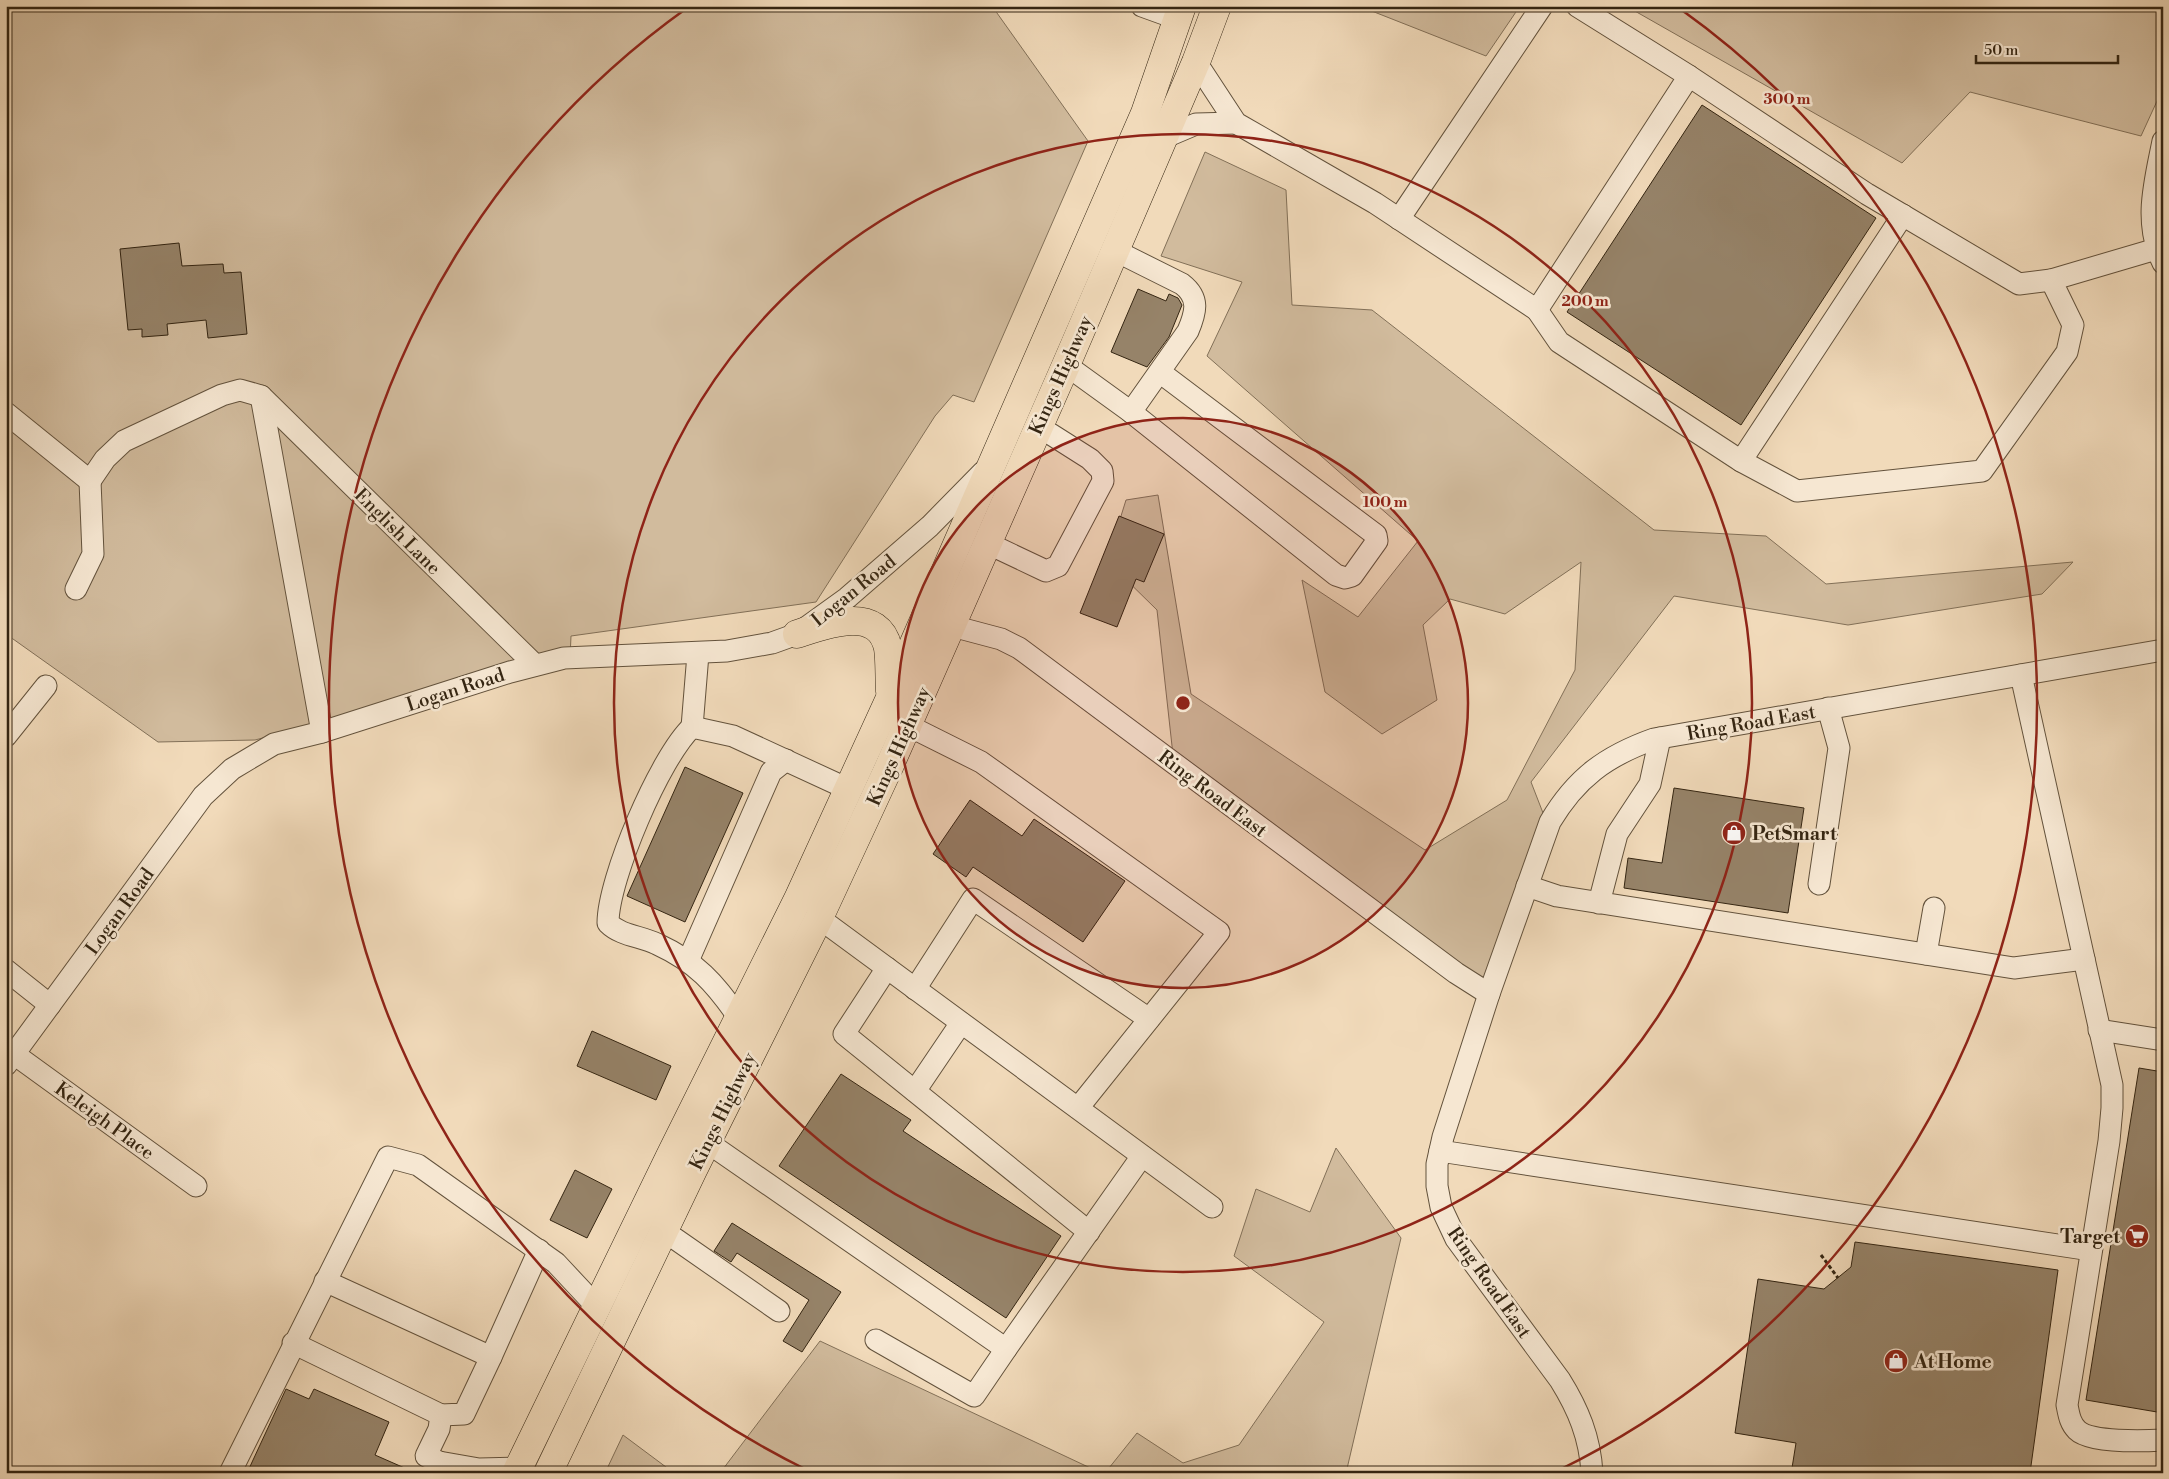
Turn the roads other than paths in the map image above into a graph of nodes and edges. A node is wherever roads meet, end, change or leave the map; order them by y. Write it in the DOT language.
graph roads {
  1 [pos="1142,6"];
  2 [pos="1217,6"];
  3 [pos="1542,6"];
  4 [pos="1577,6"];
  5 [pos="1180,13"];
  6 [pos="1196,62"];
  7 [pos="1689,76"];
  8 [pos="1236,123"];
  9 [pos="1163,138"];
  10 [pos="2163,141"];
  11 [pos="1903,215"];
  12 [pos="1399,219"];
  13 [pos="1114,250"];
  14 [pos="2160,253"];
  15 [pos="2051,280"];
  16 [pos="1537,310"];
  17 [pos="1066,365"];
  18 [pos="1161,373"];
  19 [pos="261,396"];
  20 [pos="1131,412"];
  21 [pos="6,413"];
  22 [pos="1038,426"];
  23 [pos="993,461"];
  24 [pos="1741,461"];
  25 [pos="90,481"];
  26 [pos="987,543"];
  27 [pos="76,589"];
  28 [pos="925,617"];
  29 [pos="950,627"];
  30 [pos="798,634"];
  31 [pos="2163,650"];
  32 [pos="698,654"];
  33 [pos="535,665"];
  34 [pos="2021,675"];
  35 [pos="46,686"];
  36 [pos="890,698"];
  37 [pos="1828,708"];
  38 [pos="907,725"];
  39 [pos="692,727"];
  40 [pos="322,732"];
  41 [pos="6,736"];
  42 [pos="1660,738"];
  43 [pos="786,760"];
  44 [pos="848,789"];
  45 [pos="1819,884"];
  46 [pos="1527,886"];
  47 [pos="1599,902"];
  48 [pos="1934,908"];
  49 [pos="819,918"];
  50 [pos="1926,954"];
  51 [pos="2084,960"];
  52 [pos="688,962"];
  53 [pos="887,968"];
  54 [pos="6,970"];
  55 [pos="915,988"];
  56 [pos="1489,994"];
  57 [pos="50,1005"];
  58 [pos="739,1018"];
  59 [pos="1149,1019"];
  60 [pos="961,1023"];
  61 [pos="2100,1030"];
  62 [pos="2163,1040"];
  63 [pos="10,1060"];
  64 [pos="915,1091"];
  65 [pos="1078,1108"];
  66 [pos="707,1142"];
  67 [pos="1440,1151"];
  68 [pos="1142,1156"];
  69 [pos="196,1186"];
  70 [pos="1212,1207"];
  71 [pos="664,1231"];
  72 [pos="1088,1232"];
  73 [pos="539,1250"];
  74 [pos="2091,1250"];
  75 [pos="325,1281"];
  76 [pos="598,1308"];
  77 [pos="779,1311"];
  78 [pos="876,1340"];
  79 [pos="293,1344"];
  80 [pos="1006,1349"];
  81 [pos="492,1357"];
  82 [pos="441,1415"];
  83 [pos="2163,1440"];
  84 [pos="446,1468"];
  85 [pos="517,1470"];
  86 [pos="230,1473"];
  87 [pos="548,1473"];
  88 [pos="1592,1473"];
  1 -- 5 [label="street"];
  2 -- 6 [label="main road, Kings Highway"];
  3 -- 12 [label="street"];
  4 -- 7 [label="street"];
  5 -- 23 [label="main road, Kings Highway"];
  6 -- 8 [label="street"];
  6 -- 9 [label="main road, Kings Highway"];
  7 -- 11 [label="street"];
  7 -- 16 [label="street"];
  8 -- 9 [label="street"];
  8 -- 12 [label="street"];
  9 -- 13 [label="main road, Kings Highway"];
  10 -- 14 [label="street"];
  11 -- 15 [label="street"];
  11 -- 24 [label="street"];
  12 -- 16 [label="street"];
  13 -- 17 [label="main road, Kings Highway"];
  13 -- 18 [label="street"];
  14 -- 15 [label="street"];
  15 -- 24 [label="street"];
  16 -- 24 [label="street"];
  17 -- 20 [label="street"];
  17 -- 22 [label="main road, Kings Highway"];
  18 -- 20 [label="street"];
  18 -- 20 [label="street"];
  19 -- 25 [label="street"];
  19 -- 33 [label="street, English Lane"];
  19 -- 40 [label="street"];
  21 -- 25 [label="street"];
  22 -- 26 [label="main road, Kings Highway"];
  22 -- 26 [label="street"];
  23 -- 28 [label="main road, Kings Highway"];
  23 -- 30 [label="street, Logan Road"];
  25 -- 27 [label="street"];
  26 -- 29 [label="main road, Kings Highway"];
  28 -- 29 [label="street, Ring Road East"];
  28 -- 36 [label="main road, Kings Highway"];
  29 -- 38 [label="main road, Kings Highway"];
  29 -- 56 [label="street, Ring Road East"];
  30 -- 32 [label="street, Logan Road"];
  30 -- 36 [label="main road"];
  31 -- 34 [label="street, Ring Road East"];
  32 -- 33 [label="street, Logan Road"];
  32 -- 39 [label="street"];
  33 -- 40 [label="street, Logan Road"];
  34 -- 37 [label="street, Ring Road East"];
  34 -- 51 [label="street"];
  35 -- 41 [label="street"];
  36 -- 44 [label="main road, Kings Highway"];
  37 -- 42 [label="street, Ring Road East"];
  37 -- 45 [label="street"];
  38 -- 49 [label="main road, Kings Highway"];
  38 -- 59 [label="street"];
  39 -- 43 [label="street"];
  39 -- 52 [label="street"];
  40 -- 57 [label="street, Logan Road"];
  42 -- 46 [label="street, Ring Road East"];
  42 -- 47 [label="street"];
  43 -- 44 [label="street"];
  43 -- 52 [label="street"];
  44 -- 58 [label="main road, Kings Highway"];
  46 -- 47 [label="street"];
  46 -- 56 [label="street, Ring Road East"];
  47 -- 50 [label="street"];
  48 -- 50 [label="street"];
  49 -- 53 [label="street"];
  49 -- 66 [label="main road, Kings Highway"];
  50 -- 51 [label="street"];
  51 -- 61 [label="street"];
  52 -- 58 [label="street"];
  53 -- 55 [label="street"];
  53 -- 64 [label="street"];
  54 -- 57 [label="street"];
  55 -- 59 [label="street"];
  55 -- 60 [label="street"];
  56 -- 67 [label="street, Ring Road East"];
  57 -- 63 [label="street, Logan Road"];
  58 -- 76 [label="main road, Kings Highway"];
  59 -- 65 [label="street"];
  60 -- 64 [label="street"];
  60 -- 65 [label="street"];
  61 -- 62 [label="street"];
  61 -- 74 [label="street"];
  63 -- 69 [label="street, Keleigh Place"];
  64 -- 72 [label="street"];
  65 -- 68 [label="street"];
  66 -- 71 [label="main road, Kings Highway"];
  66 -- 80 [label="street"];
  67 -- 74 [label="street"];
  67 -- 88 [label="street, Ring Road East"];
  68 -- 70 [label="street"];
  68 -- 72 [label="street"];
  71 -- 77 [label="street"];
  71 -- 87 [label="main road, Kings Highway"];
  72 -- 80 [label="street"];
  73 -- 75 [label="street"];
  73 -- 76 [label="street"];
  73 -- 81 [label="street"];
  74 -- 83 [label="street"];
  75 -- 79 [label="street"];
  75 -- 81 [label="street"];
  76 -- 85 [label="main road, Kings Highway"];
  78 -- 80 [label="street"];
  79 -- 82 [label="street"];
  79 -- 86 [label="street"];
  81 -- 82 [label="street"];
  82 -- 84 [label="street"];
  84 -- 85 [label="street"];
}
